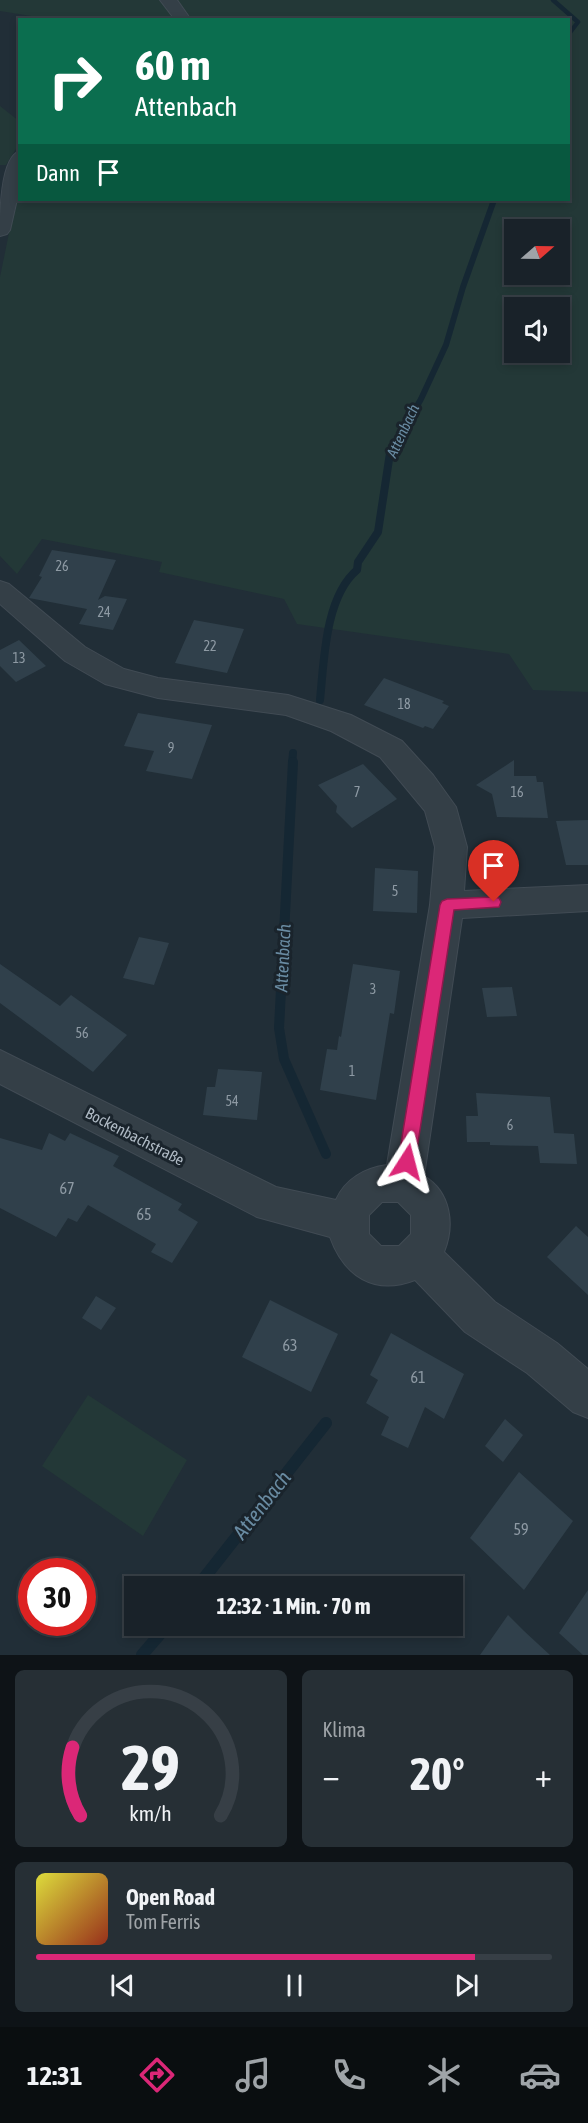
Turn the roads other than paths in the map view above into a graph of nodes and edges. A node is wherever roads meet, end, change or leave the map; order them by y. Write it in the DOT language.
graph roads {
  1 [pos="168,0"];
  2 [pos="180,18"];
  3 [pos="18,158"];
  4 [pos="0,230"];
  5 [pos="0,590"];
  6 [pos="588,898"];
  7 [pos="447,905"];
  8 [pos="0,1066"];
  9 [pos="403,1186"];
  10 [pos="347,1222"];
  11 [pos="420,1256"];
  12 [pos="588,1396"];
  1 -- 2 [label="street"];
  3 -- 4 [label="street"];
  5 -- 7 [label="street"];
  6 -- 7 [label="street"];
  7 -- 9 [label="street"];
  8 -- 10 [label="street, Bockenbachstraße"];
  9 -- 10 [label="street"];
  9 -- 11 [label="street"];
  10 -- 11 [label="street"];
  11 -- 12 [label="street"];
}
